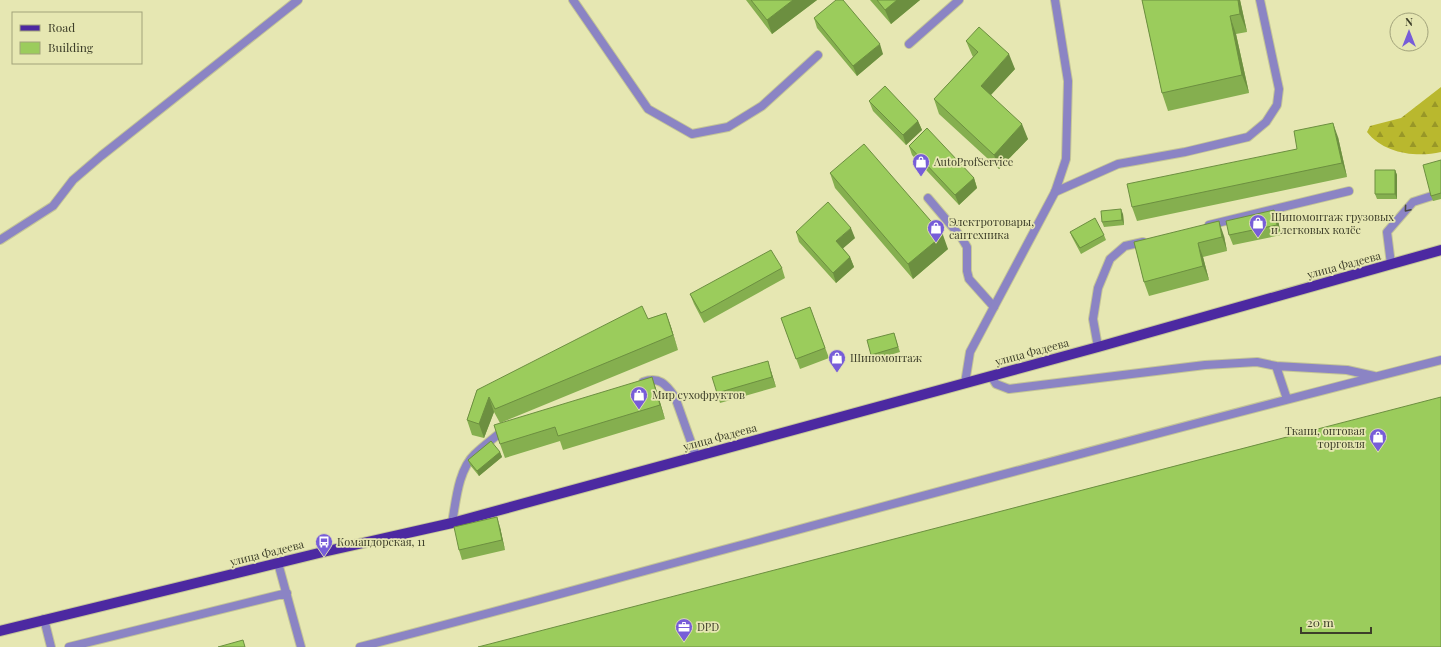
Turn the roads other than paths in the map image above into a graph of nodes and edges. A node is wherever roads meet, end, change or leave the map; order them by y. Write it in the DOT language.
graph roads {
  1 [pos="298,0"];
  2 [pos="573,0"];
  3 [pos="959,0"];
  4 [pos="1055,0"];
  5 [pos="1260,0"];
  6 [pos="909,44"];
  7 [pos="818,55"];
  8 [pos="1349,191"];
  9 [pos="1055,192"];
  10 [pos="1441,193"];
  11 [pos="928,198"];
  12 [pos="1202,227"];
  13 [pos="0,240"];
  14 [pos="1148,240"];
  15 [pos="1441,250"];
  16 [pos="1391,264"];
  17 [pos="994,307"];
  18 [pos="1098,347"];
  19 [pos="1441,360"];
  20 [pos="1276,366"];
  21 [pos="991,376"];
  22 [pos="1376,376"];
  23 [pos="964,383"];
  24 [pos="633,386"];
  25 [pos="1287,399"];
  26 [pos="516,427"];
  27 [pos="696,456"];
  28 [pos="452,523"];
  29 [pos="278,563"];
  30 [pos="286,593"];
  31 [pos="44,619"];
  32 [pos="0,631"];
  33 [pos="51,647"];
  34 [pos="69,647"];
  35 [pos="301,647"];
  36 [pos="360,647"];
  1 -- 13 [label="street"];
  2 -- 7 [label="street"];
  3 -- 6 [label="street"];
  4 -- 9 [label="street"];
  5 -- 9 [label="street"];
  8 -- 12 [label="street"];
  9 -- 17 [label="street"];
  10 -- 16 [label="street, one-way"];
  11 -- 17 [label="street"];
  14 -- 18 [label="street"];
  15 -- 16 [label="main road, улица Фадеева"];
  16 -- 18 [label="main road, улица Фадеева"];
  17 -- 23 [label="street"];
  18 -- 21 [label="main road, улица Фадеева"];
  19 -- 22 [label="street"];
  20 -- 21 [label="street"];
  20 -- 22 [label="street"];
  20 -- 25 [label="street"];
  21 -- 23 [label="main road, улица Фадеева"];
  22 -- 25 [label="street"];
  23 -- 27 [label="main road, улица Фадеева"];
  24 -- 27 [label="street"];
  25 -- 36 [label="street"];
  26 -- 28 [label="street"];
  27 -- 28 [label="main road, улица Фадеева"];
  28 -- 29 [label="main road, улица Фадеева"];
  29 -- 30 [label="street"];
  29 -- 31 [label="main road, улица Фадеева"];
  30 -- 34 [label="street"];
  30 -- 35 [label="street"];
  31 -- 32 [label="main road, улица Фадеева"];
  31 -- 33 [label="street"];
}
